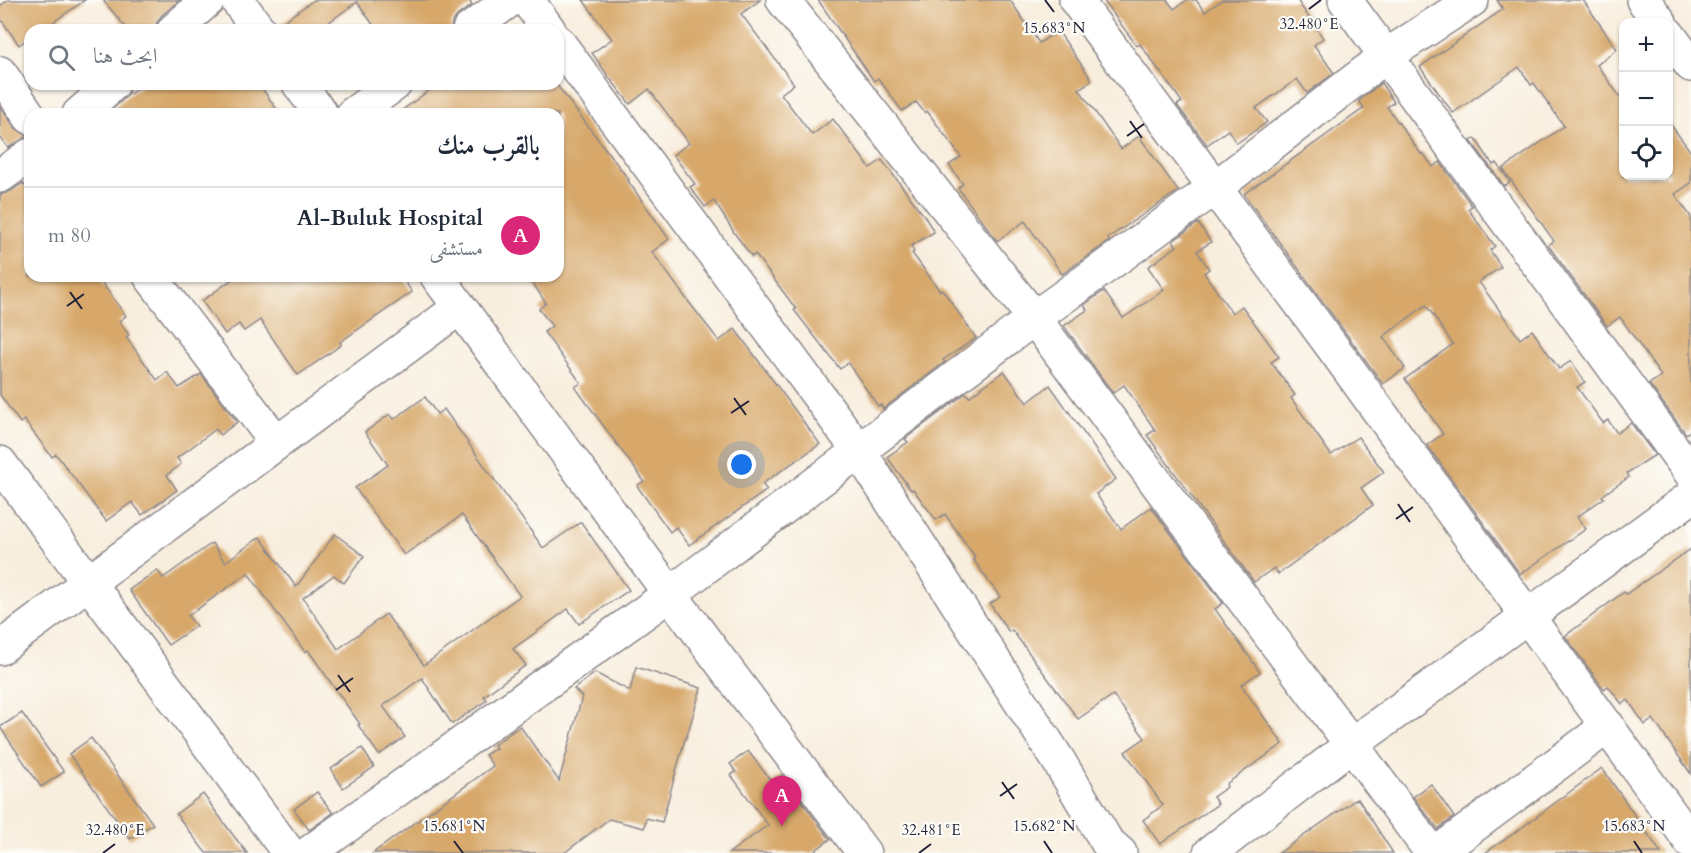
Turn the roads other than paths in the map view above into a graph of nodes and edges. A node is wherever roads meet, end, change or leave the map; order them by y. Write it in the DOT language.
graph roads {
  1 [pos="208,0"];
  2 [pos="237,0"];
  3 [pos="510,0"];
  4 [pos="527,0"];
  5 [pos="783,0"];
  6 [pos="1076,0"];
  7 [pos="1345,0"];
  8 [pos="1472,0"];
  9 [pos="1643,0"];
  10 [pos="1657,18"];
  11 [pos="181,24"];
  12 [pos="255,24"];
  13 [pos="477,24"];
  14 [pos="545,24"];
  15 [pos="1673,41"];
  16 [pos="564,50"];
  17 [pos="1386,56"];
  18 [pos="1691,65"];
  19 [pos="0,74"];
  20 [pos="106,90"];
  21 [pos="303,90"];
  22 [pos="387,90"];
  23 [pos="24,108"];
  24 [pos="86,108"];
  25 [pos="317,108"];
  26 [pos="361,108"];
  27 [pos="24,159"];
  28 [pos="0,176"];
  29 [pos="1216,187"];
  30 [pos="155,282"];
  31 [pos="441,282"];
  32 [pos="459,308"];
  33 [pos="1034,318"];
  34 [pos="276,442"];
  35 [pos="858,451"];
  36 [pos="0,463"];
  37 [pos="1691,473"];
  38 [pos="1691,497"];
  39 [pos="88,582"];
  40 [pos="670,594"];
  41 [pos="1528,616"];
  42 [pos="0,648"];
  43 [pos="1608,726"];
  44 [pos="1351,745"];
  45 [pos="1691,842"];
  46 [pos="289,853"];
  47 [pos="309,853"];
  48 [pos="864,853"];
  49 [pos="1120,853"];
  50 [pos="1210,853"];
  51 [pos="1431,853"];
  52 [pos="1437,853"];
  1 -- 11 [label="street"];
  2 -- 12 [label="street"];
  3 -- 13 [label="street"];
  4 -- 14 [label="street"];
  5 -- 33 [label="street"];
  6 -- 29 [label="street"];
  7 -- 17 [label="street"];
  8 -- 17 [label="street"];
  9 -- 10 [label="street"];
  15 -- 18 [label="street"];
  16 -- 35 [label="street"];
  17 -- 29 [label="street"];
  17 -- 37 [label="street"];
  19 -- 23 [label="street"];
  20 -- 24 [label="street"];
  21 -- 25 [label="street"];
  22 -- 26 [label="street"];
  27 -- 28 [label="street"];
  29 -- 33 [label="street"];
  29 -- 41 [label="street"];
  30 -- 34 [label="street"];
  31 -- 32 [label="street"];
  32 -- 34 [label="street"];
  32 -- 40 [label="street"];
  33 -- 35 [label="street"];
  33 -- 44 [label="street"];
  34 -- 39 [label="street"];
  35 -- 40 [label="street"];
  35 -- 49 [label="street"];
  36 -- 39 [label="street"];
  38 -- 41 [label="street"];
  39 -- 42 [label="street"];
  39 -- 46 [label="street"];
  40 -- 47 [label="street"];
  40 -- 48 [label="street"];
  41 -- 43 [label="street"];
  41 -- 44 [label="street"];
  43 -- 45 [label="street"];
  43 -- 52 [label="street"];
  44 -- 50 [label="street"];
  44 -- 51 [label="street"];
}
